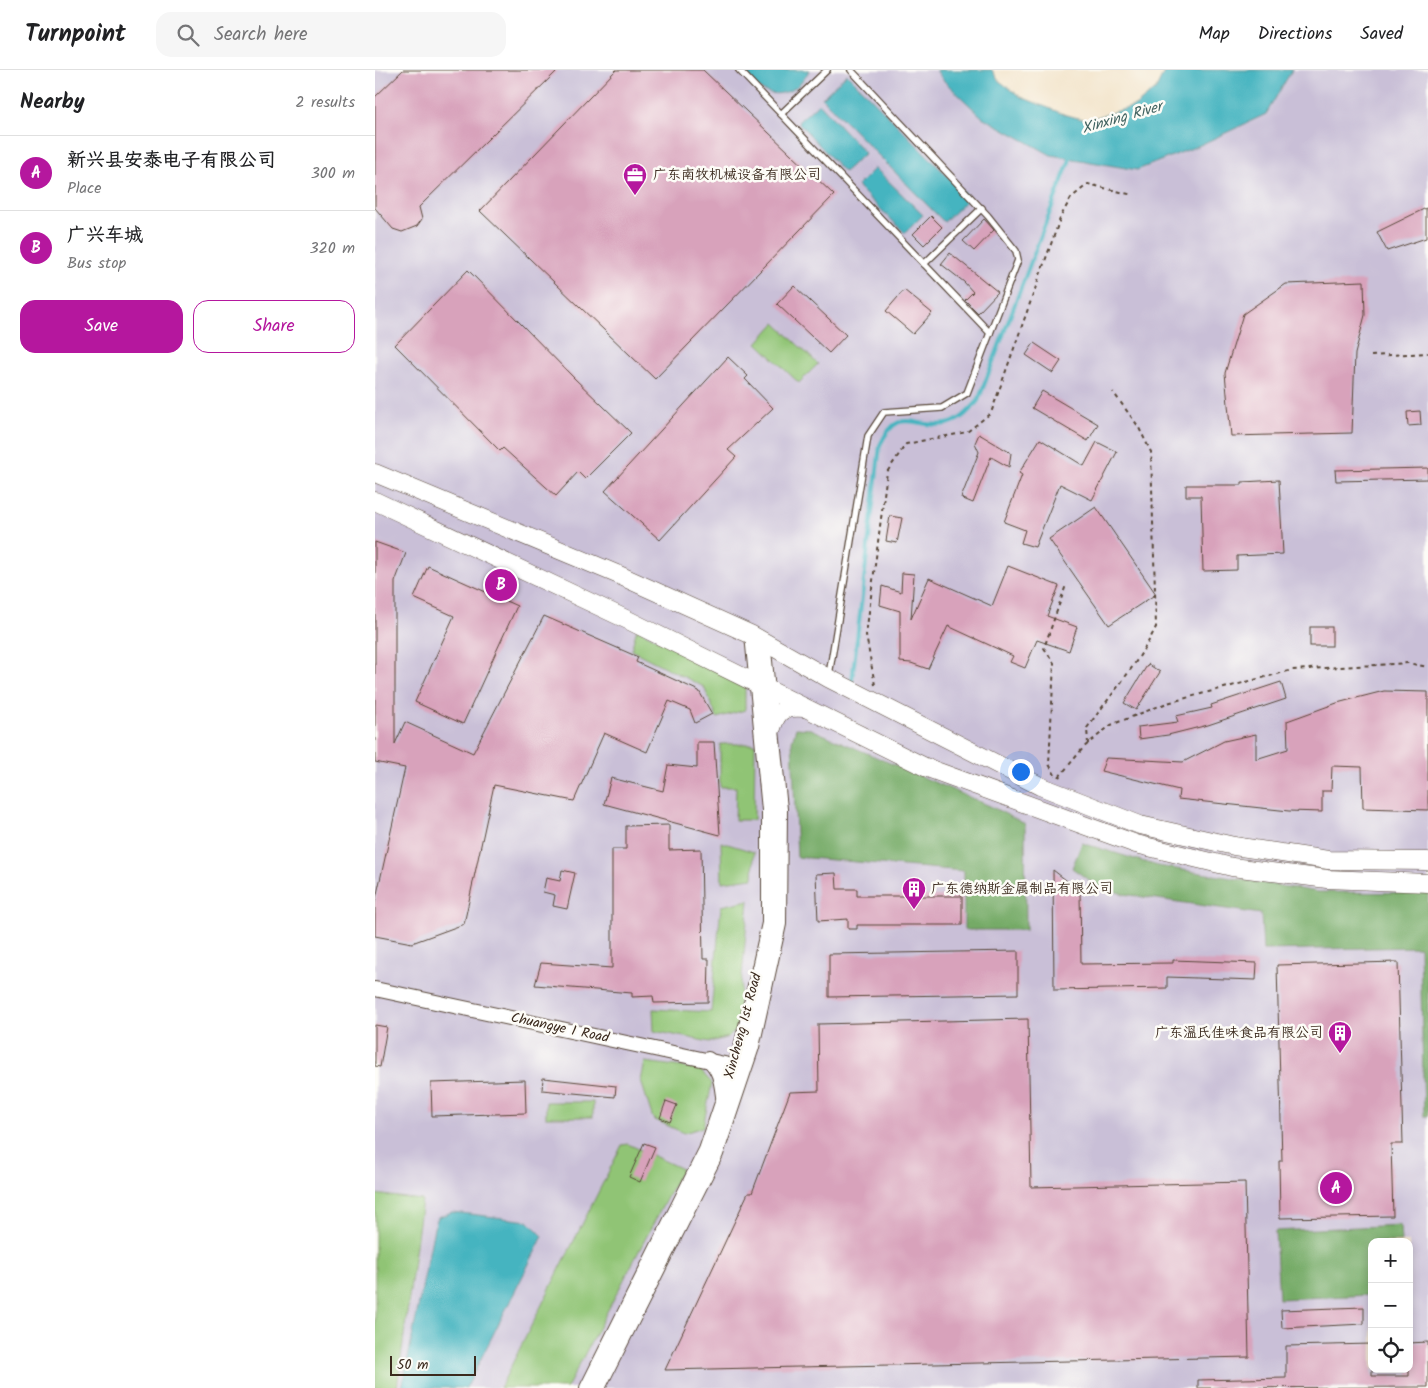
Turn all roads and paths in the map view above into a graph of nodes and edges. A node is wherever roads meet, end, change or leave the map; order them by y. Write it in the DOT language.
graph roads {
  1 [pos="739,70"];
  2 [pos="827,70"];
  3 [pos="851,70"];
  4 [pos="781,114"];
  5 [pos="1133,194"];
  6 [pos="982,208"];
  7 [pos="924,264"];
  8 [pos="990,333"];
  9 [pos="1428,353"];
  10 [pos="1371,356"];
  11 [pos="1113,392"];
  12 [pos="375,473"];
  13 [pos="375,501"];
  14 [pos="1066,585"];
  15 [pos="757,638"];
  16 [pos="1428,667"];
  17 [pos="828,678"];
  18 [pos="763,686"];
  19 [pos="879,704"];
  20 [pos="805,708"];
  21 [pos="772,728"];
  22 [pos="1088,744"];
  23 [pos="1428,861"];
  24 [pos="1428,883"];
  25 [pos="375,989"];
  26 [pos="745,1030"];
  27 [pos="708,1059"];
  28 [pos="740,1066"];
  29 [pos="723,1100"];
  30 [pos="587,1388"];
  31 [pos="598,1388"];
  1 -- 4 [label="lane"];
  2 -- 4 [label="lane"];
  3 -- 6 [label="lane"];
  4 -- 7 [label="lane"];
  5 -- 19 [label="path"];
  6 -- 7 [label="lane"];
  6 -- 8 [label="lane"];
  7 -- 8 [label="lane"];
  8 -- 17 [label="lane"];
  9 -- 10 [label="path"];
  11 -- 22 [label="path"];
  12 -- 15 [label="highway"];
  13 -- 18 [label="highway"];
  14 -- 22 [label="path"];
  15 -- 17 [label="highway"];
  15 -- 18 [label="street, Xincheng 1st Road"];
  16 -- 22 [label="path"];
  17 -- 19 [label="highway"];
  18 -- 20 [label="highway"];
  18 -- 21 [label="street, Xincheng 1st Road"];
  18 -- 26 [label="street, Xincheng 1st Road"];
  19 -- 23 [label="highway"];
  20 -- 21 [label="highway"];
  20 -- 24 [label="highway"];
  21 -- 28 [label="street, Xincheng 1st Road"];
  25 -- 27 [label="street, Chuangye 1 Road"];
  26 -- 27 [label="street"];
  26 -- 28 [label="street, Xincheng 1st Road"];
  27 -- 28 [label="street, Chuangye 1 Road"];
  27 -- 29 [label="street"];
  28 -- 29 [label="street, Xincheng 1st Road"];
  28 -- 31 [label="street, Xincheng 1st Road"];
  29 -- 30 [label="street, Xincheng 1st Road"];
}
